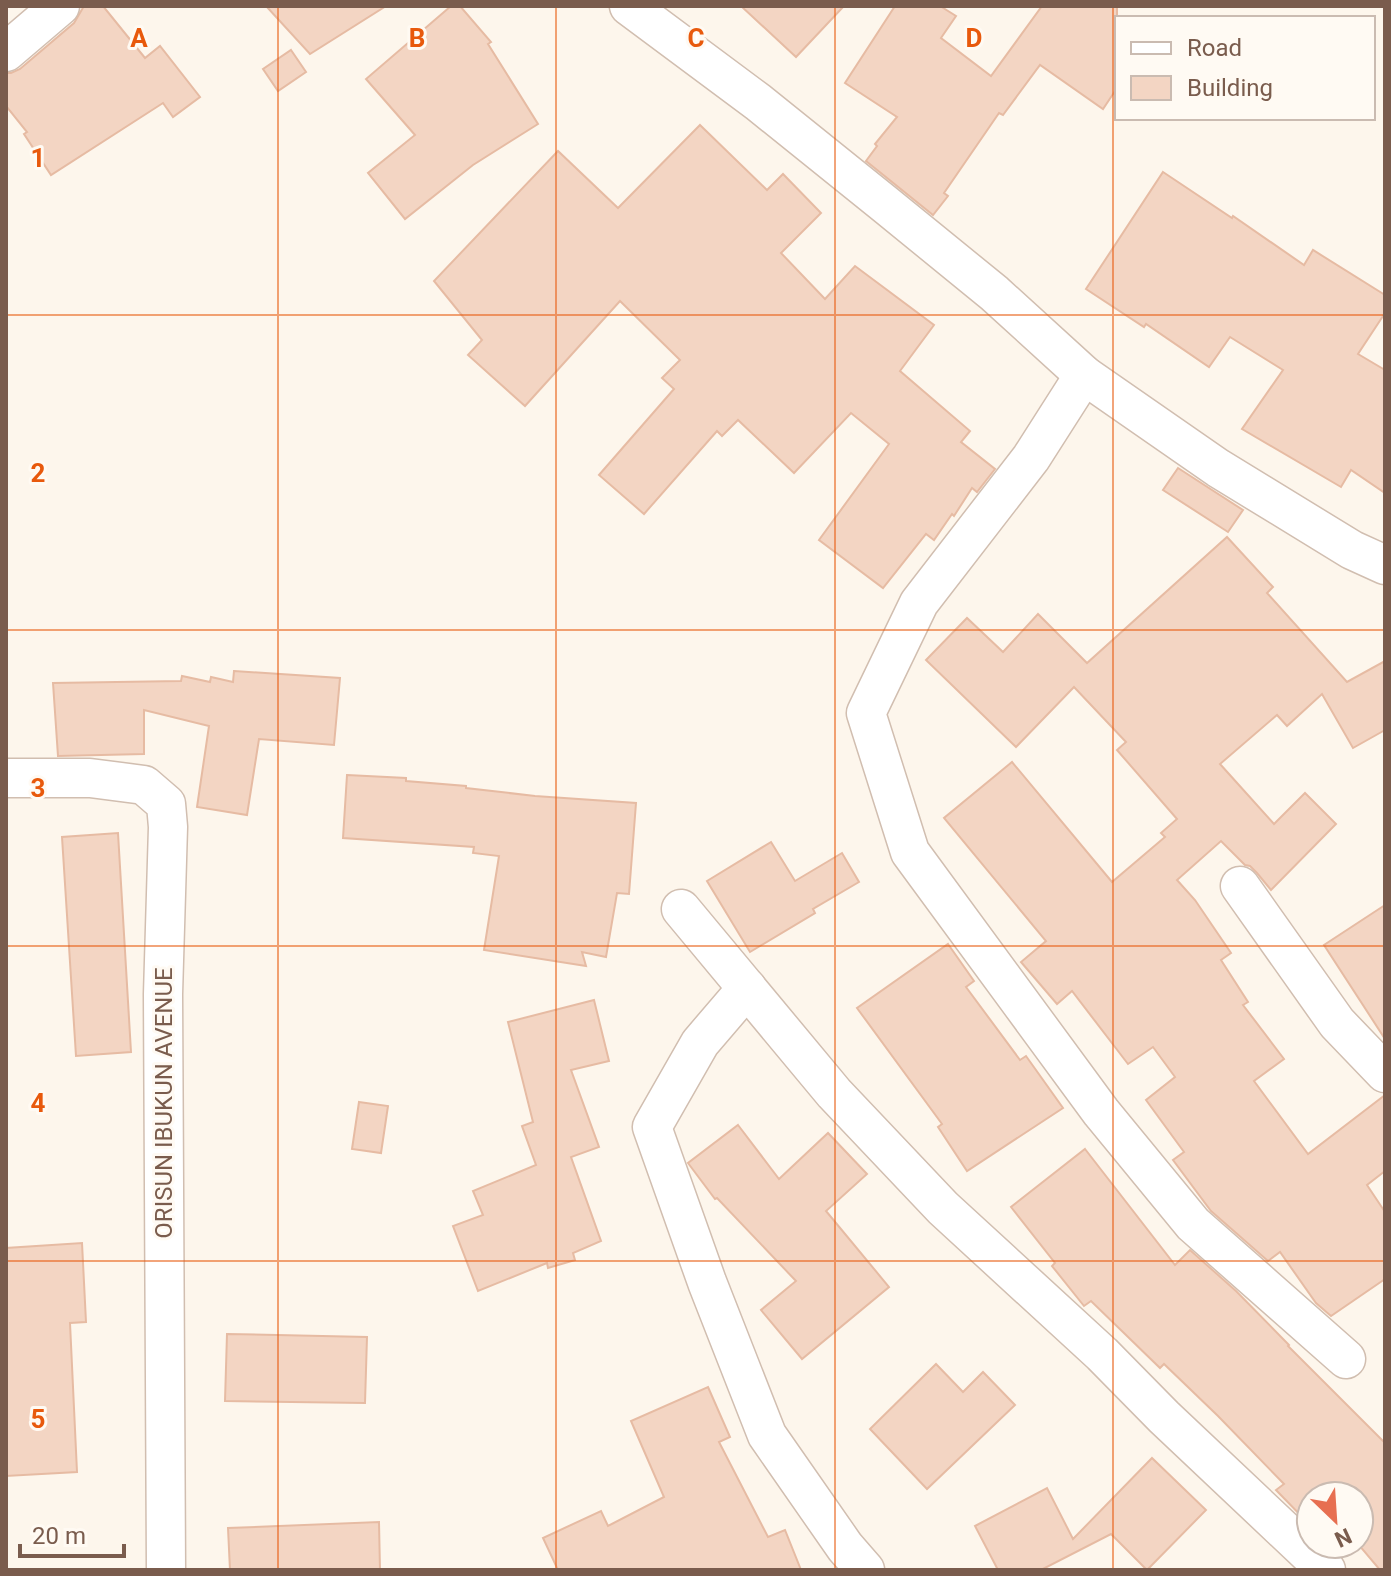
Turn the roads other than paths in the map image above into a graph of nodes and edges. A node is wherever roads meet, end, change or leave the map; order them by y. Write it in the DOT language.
graph roads {
  1 [pos="60,6"];
  2 [pos="629,6"];
  3 [pos="6,52"];
  4 [pos="1084,375"];
  5 [pos="1385,565"];
  6 [pos="6,778"];
  7 [pos="1240,886"];
  8 [pos="681,909"];
  9 [pos="747,988"];
  10 [pos="1385,1073"];
  11 [pos="1346,1359"];
  12 [pos="166,1570"];
  13 [pos="865,1570"];
  14 [pos="1326,1570"];
  1 -- 3 [label="street"];
  2 -- 4 [label="street"];
  4 -- 5 [label="street"];
  4 -- 11 [label="street"];
  6 -- 12 [label="street, ORISUN IBUKUN AVENUE"];
  7 -- 10 [label="street"];
  8 -- 9 [label="street"];
  9 -- 13 [label="street"];
  9 -- 14 [label="street"];
}
